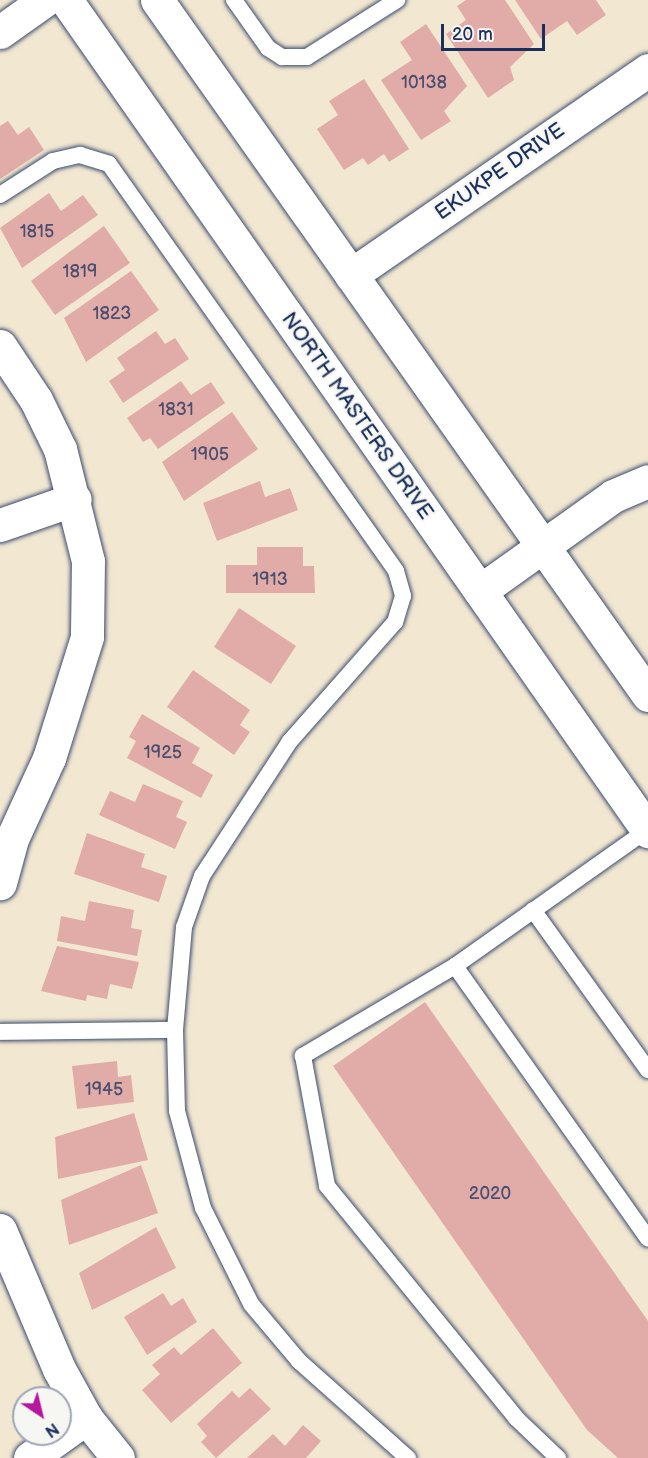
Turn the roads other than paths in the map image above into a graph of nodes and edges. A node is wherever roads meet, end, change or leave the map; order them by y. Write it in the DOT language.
graph roads {
  1 [pos="45,0"];
  2 [pos="66,0"];
  3 [pos="157,0"];
  4 [pos="234,0"];
  5 [pos="397,0"];
  6 [pos="0,32"];
  7 [pos="648,70"];
  8 [pos="0,195"];
  9 [pos="351,275"];
  10 [pos="0,346"];
  11 [pos="648,481"];
  12 [pos="75,499"];
  13 [pos="0,525"];
  14 [pos="544,543"];
  15 [pos="480,591"];
  16 [pos="648,695"];
  17 [pos="647,831"];
  18 [pos="6,836"];
  19 [pos="0,883"];
  20 [pos="532,910"];
  21 [pos="455,966"];
  22 [pos="175,1030"];
  23 [pos="0,1032"];
  24 [pos="648,1070"];
  25 [pos="1,1235"];
  26 [pos="648,1239"];
  27 [pos="86,1418"];
  28 [pos="30,1458"];
  29 [pos="118,1458"];
  30 [pos="408,1458"];
  31 [pos="558,1458"];
  1 -- 6 [label="main road"];
  2 -- 15 [label="main road, NORTH MASTERS DRIVE"];
  3 -- 9 [label="main road"];
  4 -- 5 [label="lane"];
  7 -- 9 [label="main road, EKUKPE DRIVE"];
  8 -- 22 [label="lane"];
  9 -- 14 [label="main road"];
  10 -- 12 [label="main road"];
  11 -- 14 [label="main road"];
  12 -- 13 [label="main road"];
  12 -- 18 [label="main road"];
  14 -- 15 [label="main road"];
  14 -- 16 [label="main road"];
  15 -- 17 [label="main road, NORTH MASTERS DRIVE"];
  17 -- 20 [label="lane"];
  18 -- 19 [label="main road"];
  20 -- 21 [label="lane"];
  20 -- 24 [label="lane"];
  21 -- 26 [label="lane"];
  21 -- 31 [label="lane"];
  22 -- 23 [label="lane"];
  22 -- 30 [label="lane"];
  25 -- 27 [label="main road"];
  27 -- 28 [label="main road"];
  27 -- 29 [label="main road"];
}
